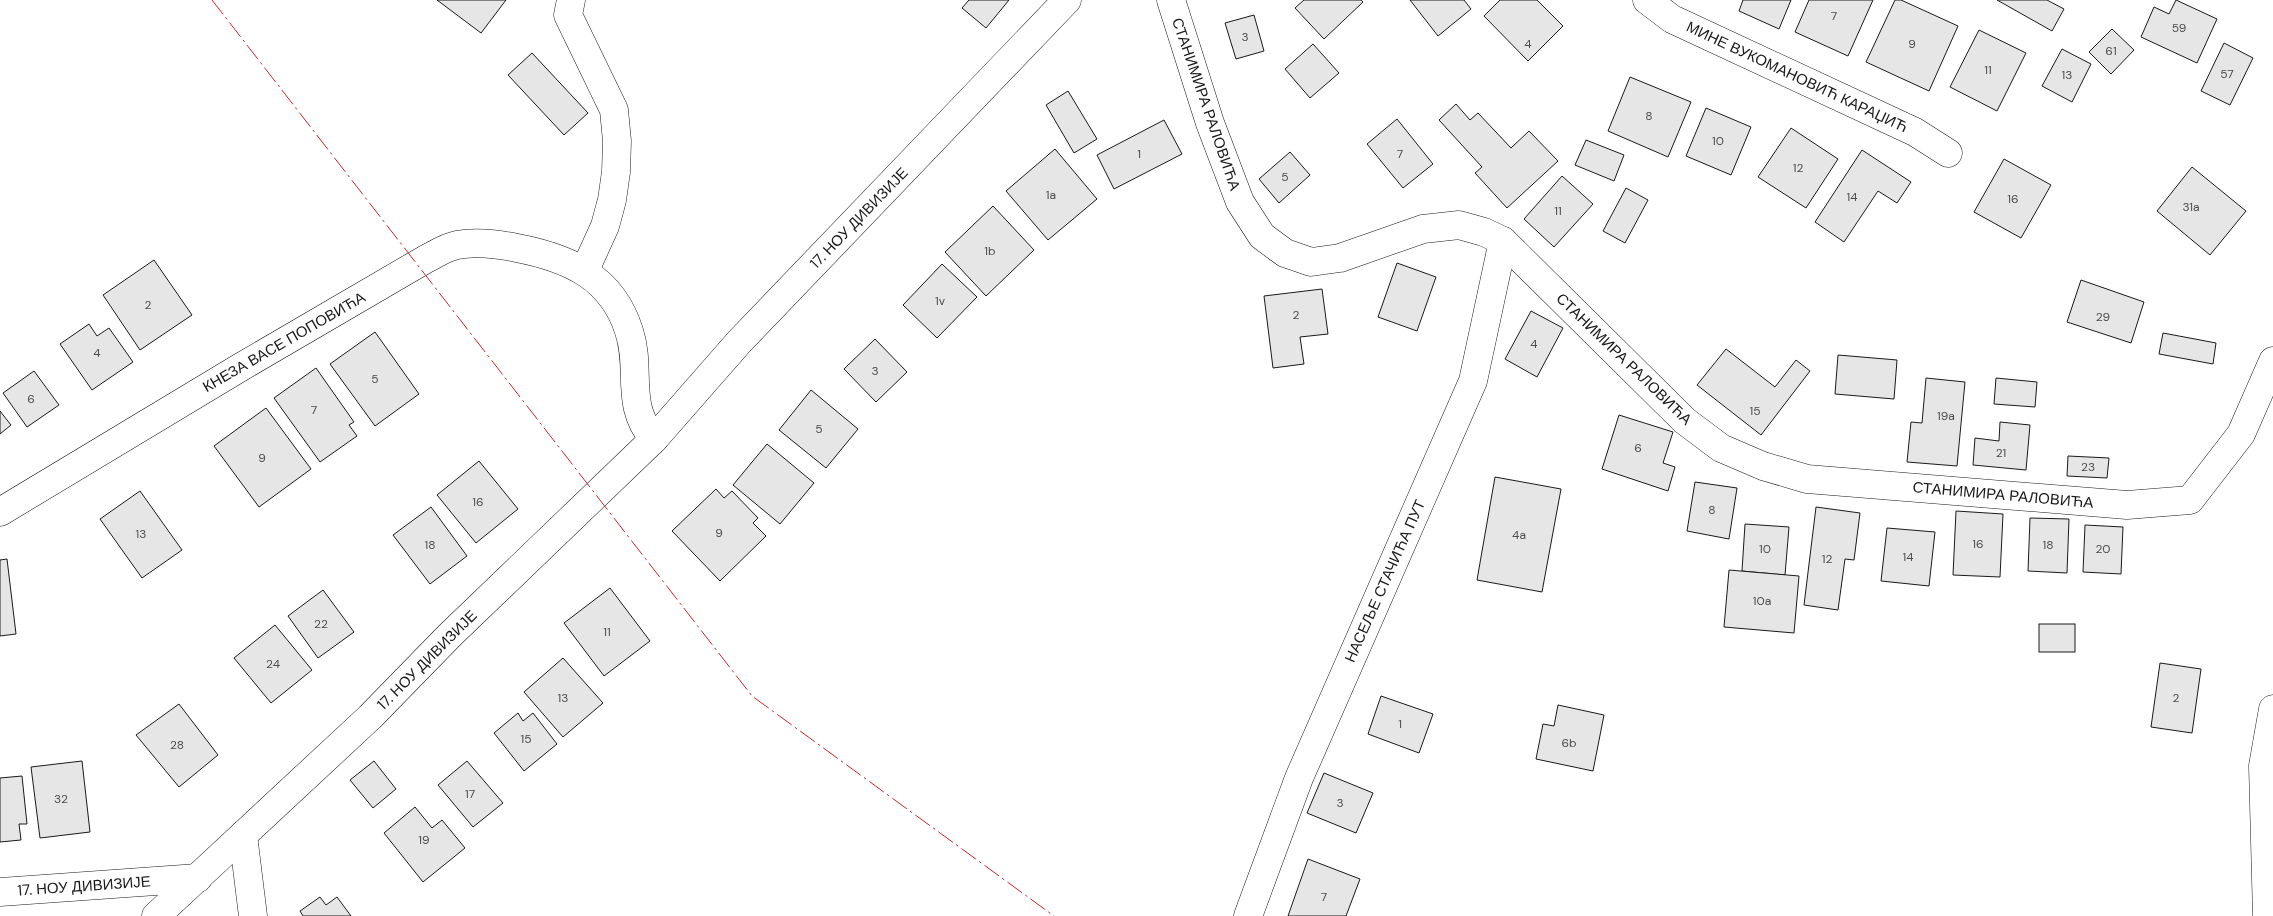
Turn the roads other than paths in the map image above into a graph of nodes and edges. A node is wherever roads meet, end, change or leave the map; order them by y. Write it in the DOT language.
graph roads {
  1 [pos="571,0"];
  2 [pos="1067,0"];
  3 [pos="1171,0"];
  4 [pos="1647,0"];
  5 [pos="1948,153"];
  6 [pos="1503,241"];
  7 [pos="585,270"];
  8 [pos="2273,361"];
  9 [pos="654,439"];
  10 [pos="0,512"];
  11 [pos="2273,709"];
  12 [pos="243,835"];
  13 [pos="198,878"];
  14 [pos="0,892"];
  15 [pos="156,916"];
  16 [pos="253,916"];
  17 [pos="1248,916"];
  18 [pos="2267,916"];
  1 -- 7 [label="street"];
  2 -- 9 [label="street, 17. НОУ ДИВИЗИЈЕ"];
  3 -- 6 [label="street, СТАНИМИРА РАЛОВИЋА"];
  4 -- 5 [label="street, МИНЕ ВУКОМАНОВИЋ КАРАЏИЋ"];
  6 -- 8 [label="street, СТАНИМИРА РАЛОВИЋА"];
  6 -- 17 [label="street, НАСЕЉЕ СТАЧИЋА ПУТ"];
  7 -- 9 [label="street"];
  7 -- 10 [label="street, КНЕЗА ВАСЕ ПОПОВИЋА"];
  9 -- 12 [label="street, 17. НОУ ДИВИЗИЈЕ"];
  11 -- 18 [label="street"];
  12 -- 13 [label="street, 17. НОУ ДИВИЗИЈЕ"];
  12 -- 16 [label="street"];
  13 -- 14 [label="street, 17. НОУ ДИВИЗИЈЕ"];
  13 -- 15 [label="street, 17. НОУ ДИВИЗИЈЕ"];
}
